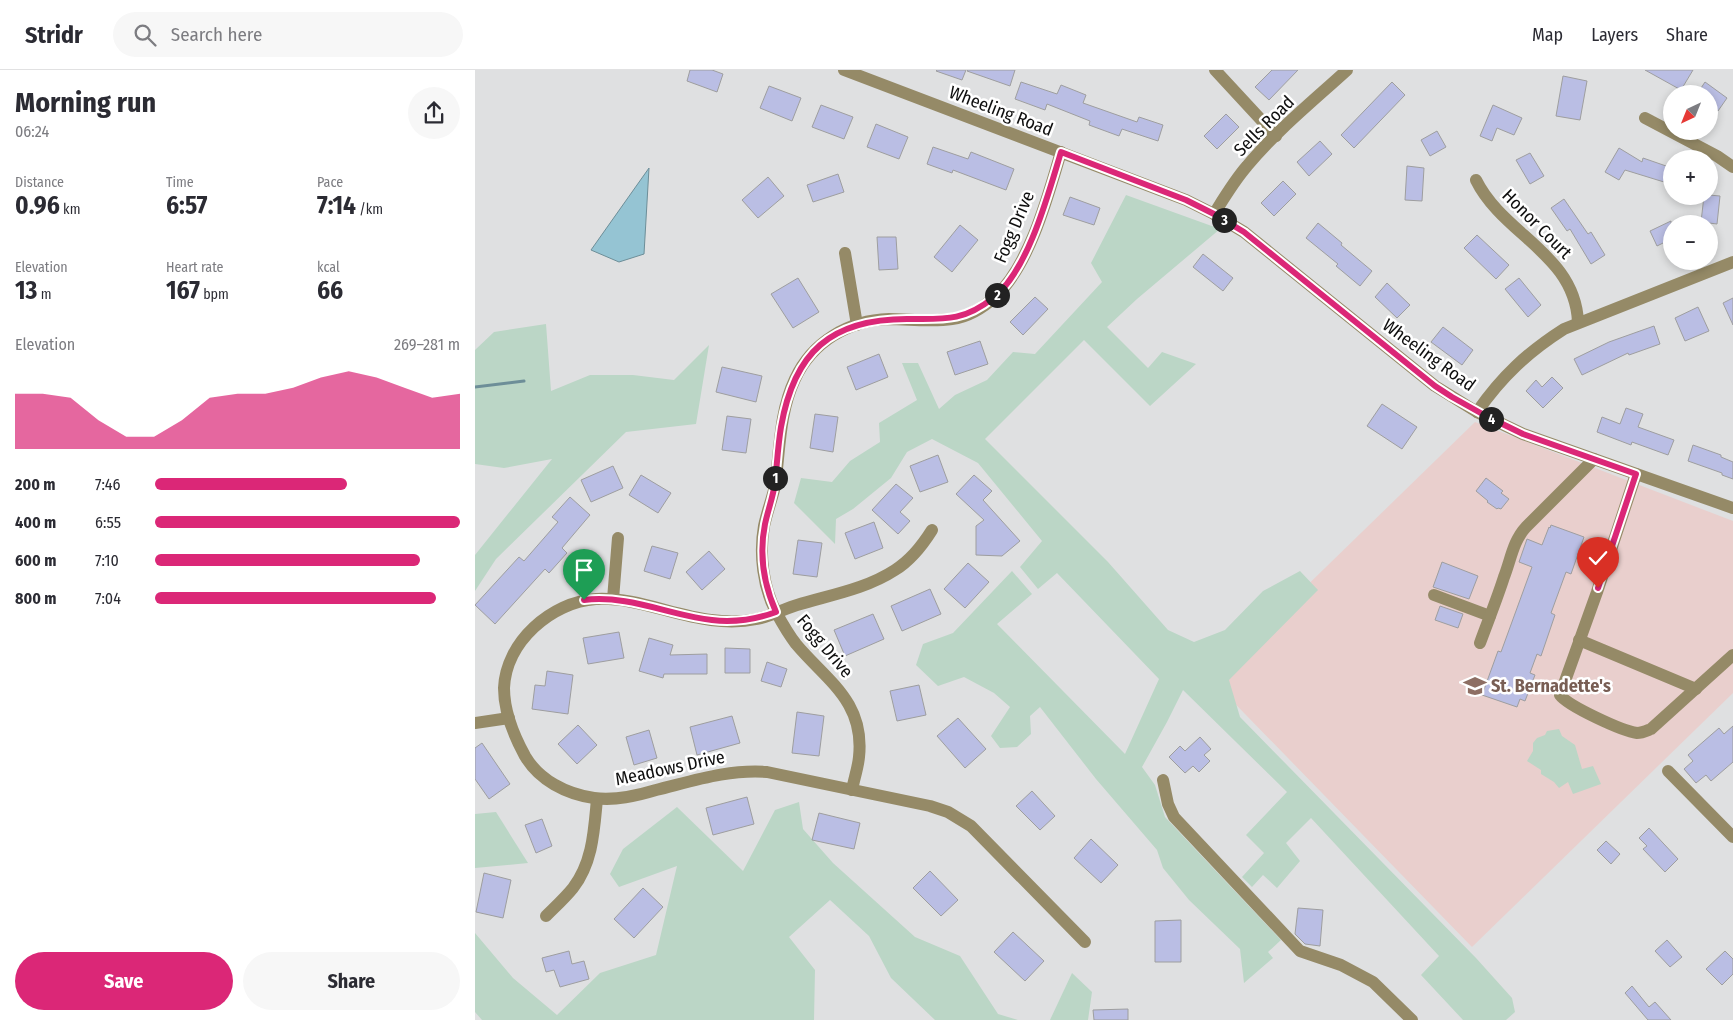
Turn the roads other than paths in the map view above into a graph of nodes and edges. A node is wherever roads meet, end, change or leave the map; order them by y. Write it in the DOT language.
graph roads {
  1 [pos="844,70"];
  2 [pos="1215,70"];
  3 [pos="1347,70"];
  4 [pos="1645,118"];
  5 [pos="1276,136"];
  6 [pos="1061,152"];
  7 [pos="1733,167"];
  8 [pos="1476,180"];
  9 [pos="1214,214"];
  10 [pos="845,253"];
  11 [pos="1733,262"];
  12 [pos="1578,322"];
  13 [pos="857,325"];
  14 [pos="1477,412"];
  15 [pos="1594,460"];
  16 [pos="1636,474"];
  17 [pos="1733,508"];
  18 [pos="932,530"];
  19 [pos="618,538"];
  20 [pos="1434,595"];
  21 [pos="613,599"];
  22 [pos="776,612"];
  23 [pos="1490,616"];
  24 [pos="1579,640"];
  25 [pos="1480,644"];
  26 [pos="1733,655"];
  27 [pos="1696,688"];
  28 [pos="509,718"];
  29 [pos="475,723"];
  30 [pos="1668,771"];
  31 [pos="1163,780"];
  32 [pos="852,790"];
  33 [pos="597,799"];
  34 [pos="1733,837"];
  35 [pos="546,916"];
  36 [pos="1085,942"];
  37 [pos="1412,1020"];
  1 -- 6 [label="street, Wheeling Road"];
  2 -- 5 [label="street"];
  3 -- 5 [label="street, Sells Road"];
  4 -- 7 [label="street"];
  5 -- 9 [label="street, Sells Road"];
  6 -- 9 [label="street, Wheeling Road"];
  6 -- 13 [label="street, Fogg Drive"];
  8 -- 12 [label="street, Honor Court"];
  9 -- 14 [label="street, Wheeling Road"];
  10 -- 13 [label="street"];
  11 -- 12 [label="street"];
  12 -- 14 [label="street"];
  13 -- 22 [label="street, Fogg Drive"];
  14 -- 15 [label="street, Wheeling Road"];
  15 -- 16 [label="street, Wheeling Road"];
  15 -- 23 [label="street"];
  16 -- 17 [label="street, Wheeling Road"];
  16 -- 24 [label="street"];
  18 -- 22 [label="street, Meadows Drive"];
  19 -- 21 [label="street"];
  20 -- 23 [label="street"];
  21 -- 22 [label="street, Meadows Drive"];
  21 -- 28 [label="street, Meadows Drive"];
  22 -- 32 [label="street, Fogg Drive"];
  23 -- 25 [label="street"];
  24 -- 27 [label="street"];
  24 -- 27 [label="street"];
  26 -- 27 [label="street"];
  28 -- 29 [label="street"];
  28 -- 33 [label="street, Meadows Drive"];
  30 -- 34 [label="street"];
  31 -- 37 [label="street"];
  32 -- 33 [label="street, Meadows Drive"];
  32 -- 36 [label="street, Meadows Drive"];
  33 -- 35 [label="street"];
}
